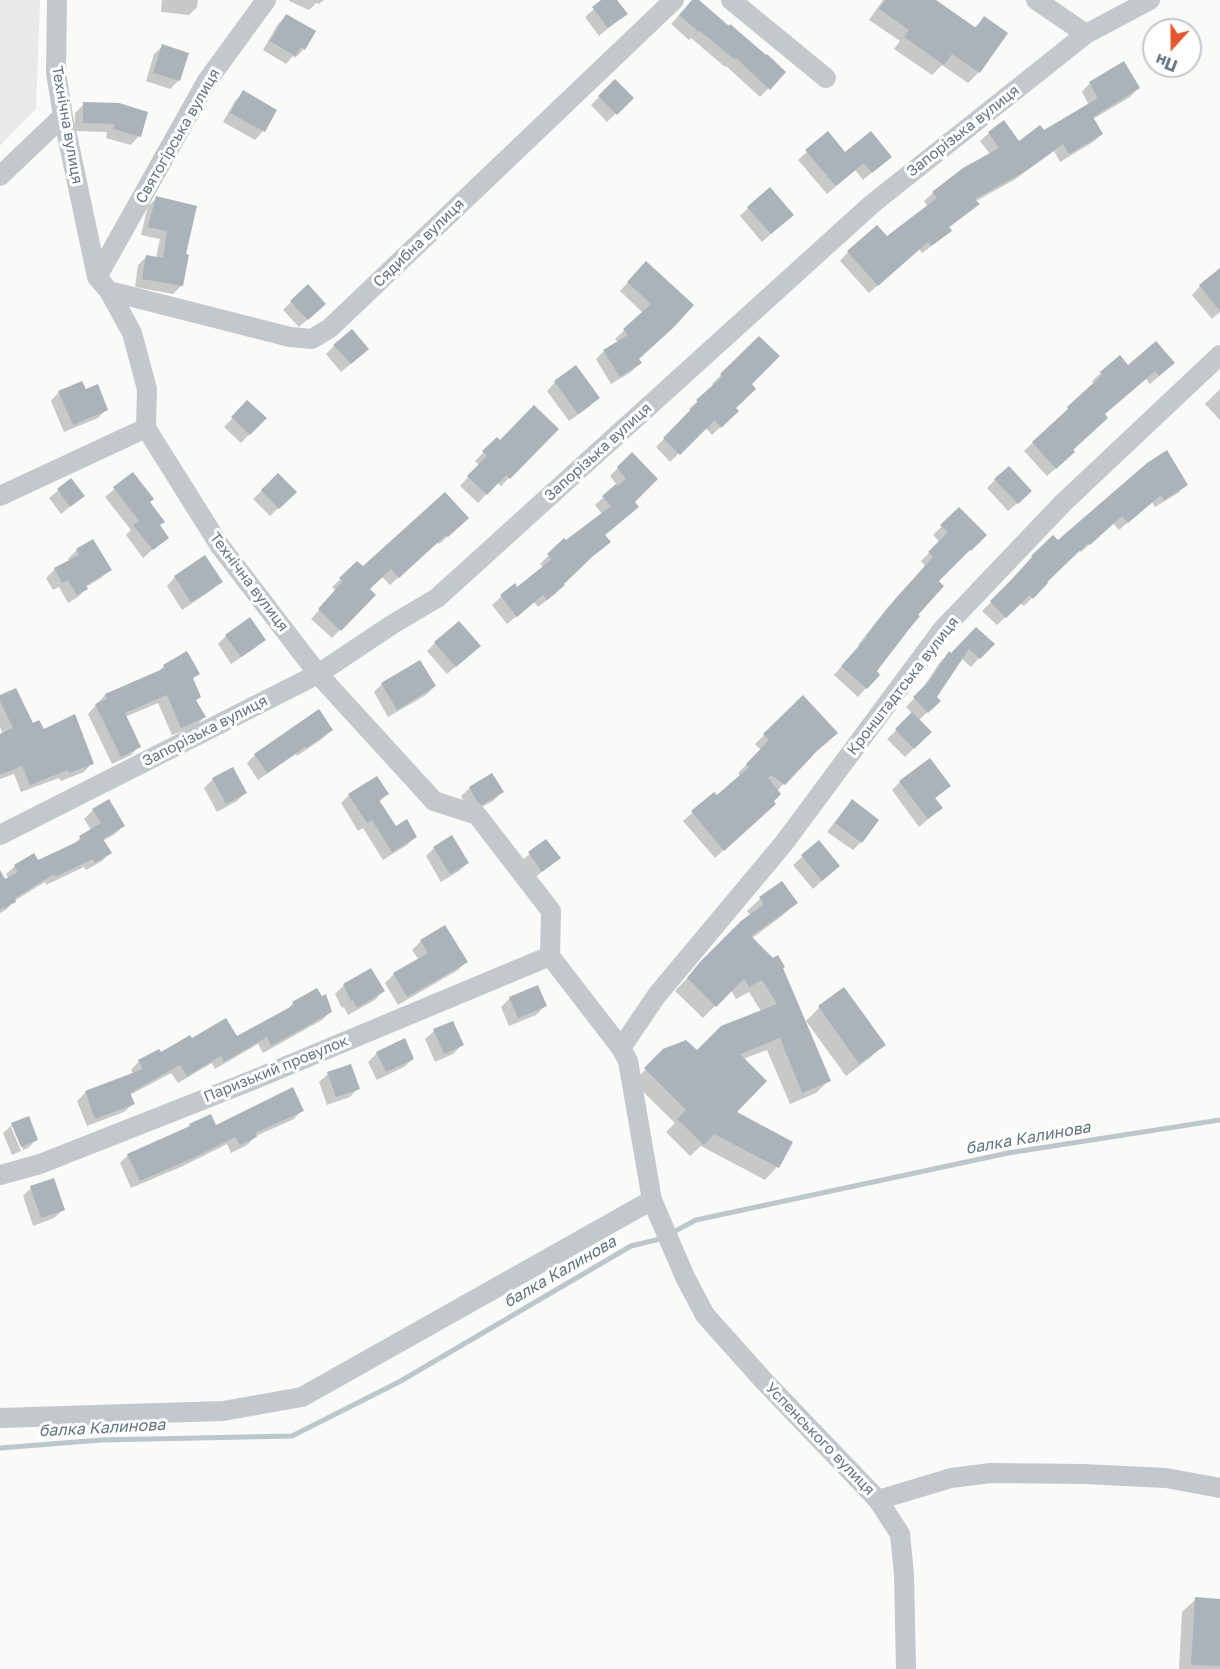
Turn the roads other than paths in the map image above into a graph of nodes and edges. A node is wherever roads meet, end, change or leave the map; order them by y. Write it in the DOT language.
graph roads {
  1 [pos="57,0"];
  2 [pos="266,0"];
  3 [pos="674,0"];
  4 [pos="731,0"];
  5 [pos="1036,0"];
  6 [pos="1150,0"];
  7 [pos="1086,34"];
  8 [pos="826,78"];
  9 [pos="63,116"];
  10 [pos="0,176"];
  11 [pos="103,284"];
  12 [pos="1220,355"];
  13 [pos="146,428"];
  14 [pos="0,496"];
  15 [pos="318,674"];
  16 [pos="0,835"];
  17 [pos="550,956"];
  18 [pos="625,1055"];
  19 [pos="0,1175"];
  20 [pos="652,1200"];
  21 [pos="0,1418"];
  22 [pos="1220,1488"];
  23 [pos="878,1500"];
  24 [pos="906,1669"];
  1 -- 9 [label="street, Технічна вулиця"];
  2 -- 11 [label="street, Святогірська вулиця"];
  3 -- 11 [label="street, Сядибна вулиця"];
  4 -- 8 [label="street"];
  5 -- 7 [label="street"];
  6 -- 7 [label="street, Запорізька вулиця"];
  7 -- 15 [label="street, Запорізька вулиця"];
  9 -- 10 [label="street"];
  9 -- 11 [label="street, Технічна вулиця"];
  11 -- 13 [label="street, Технічна вулиця"];
  12 -- 18 [label="street, Кронштадтська вулиця"];
  13 -- 14 [label="street"];
  13 -- 15 [label="street, Технічна вулиця"];
  15 -- 16 [label="street, Запорізька вулиця"];
  15 -- 17 [label="street, Технічна вулиця"];
  17 -- 18 [label="street"];
  17 -- 19 [label="street, Паризький провулок"];
  18 -- 20 [label="street, Успенського вулиця"];
  20 -- 21 [label="street"];
  20 -- 23 [label="street, Успенського вулиця"];
  22 -- 23 [label="street"];
  23 -- 24 [label="street, Успенського вулиця"];
}
